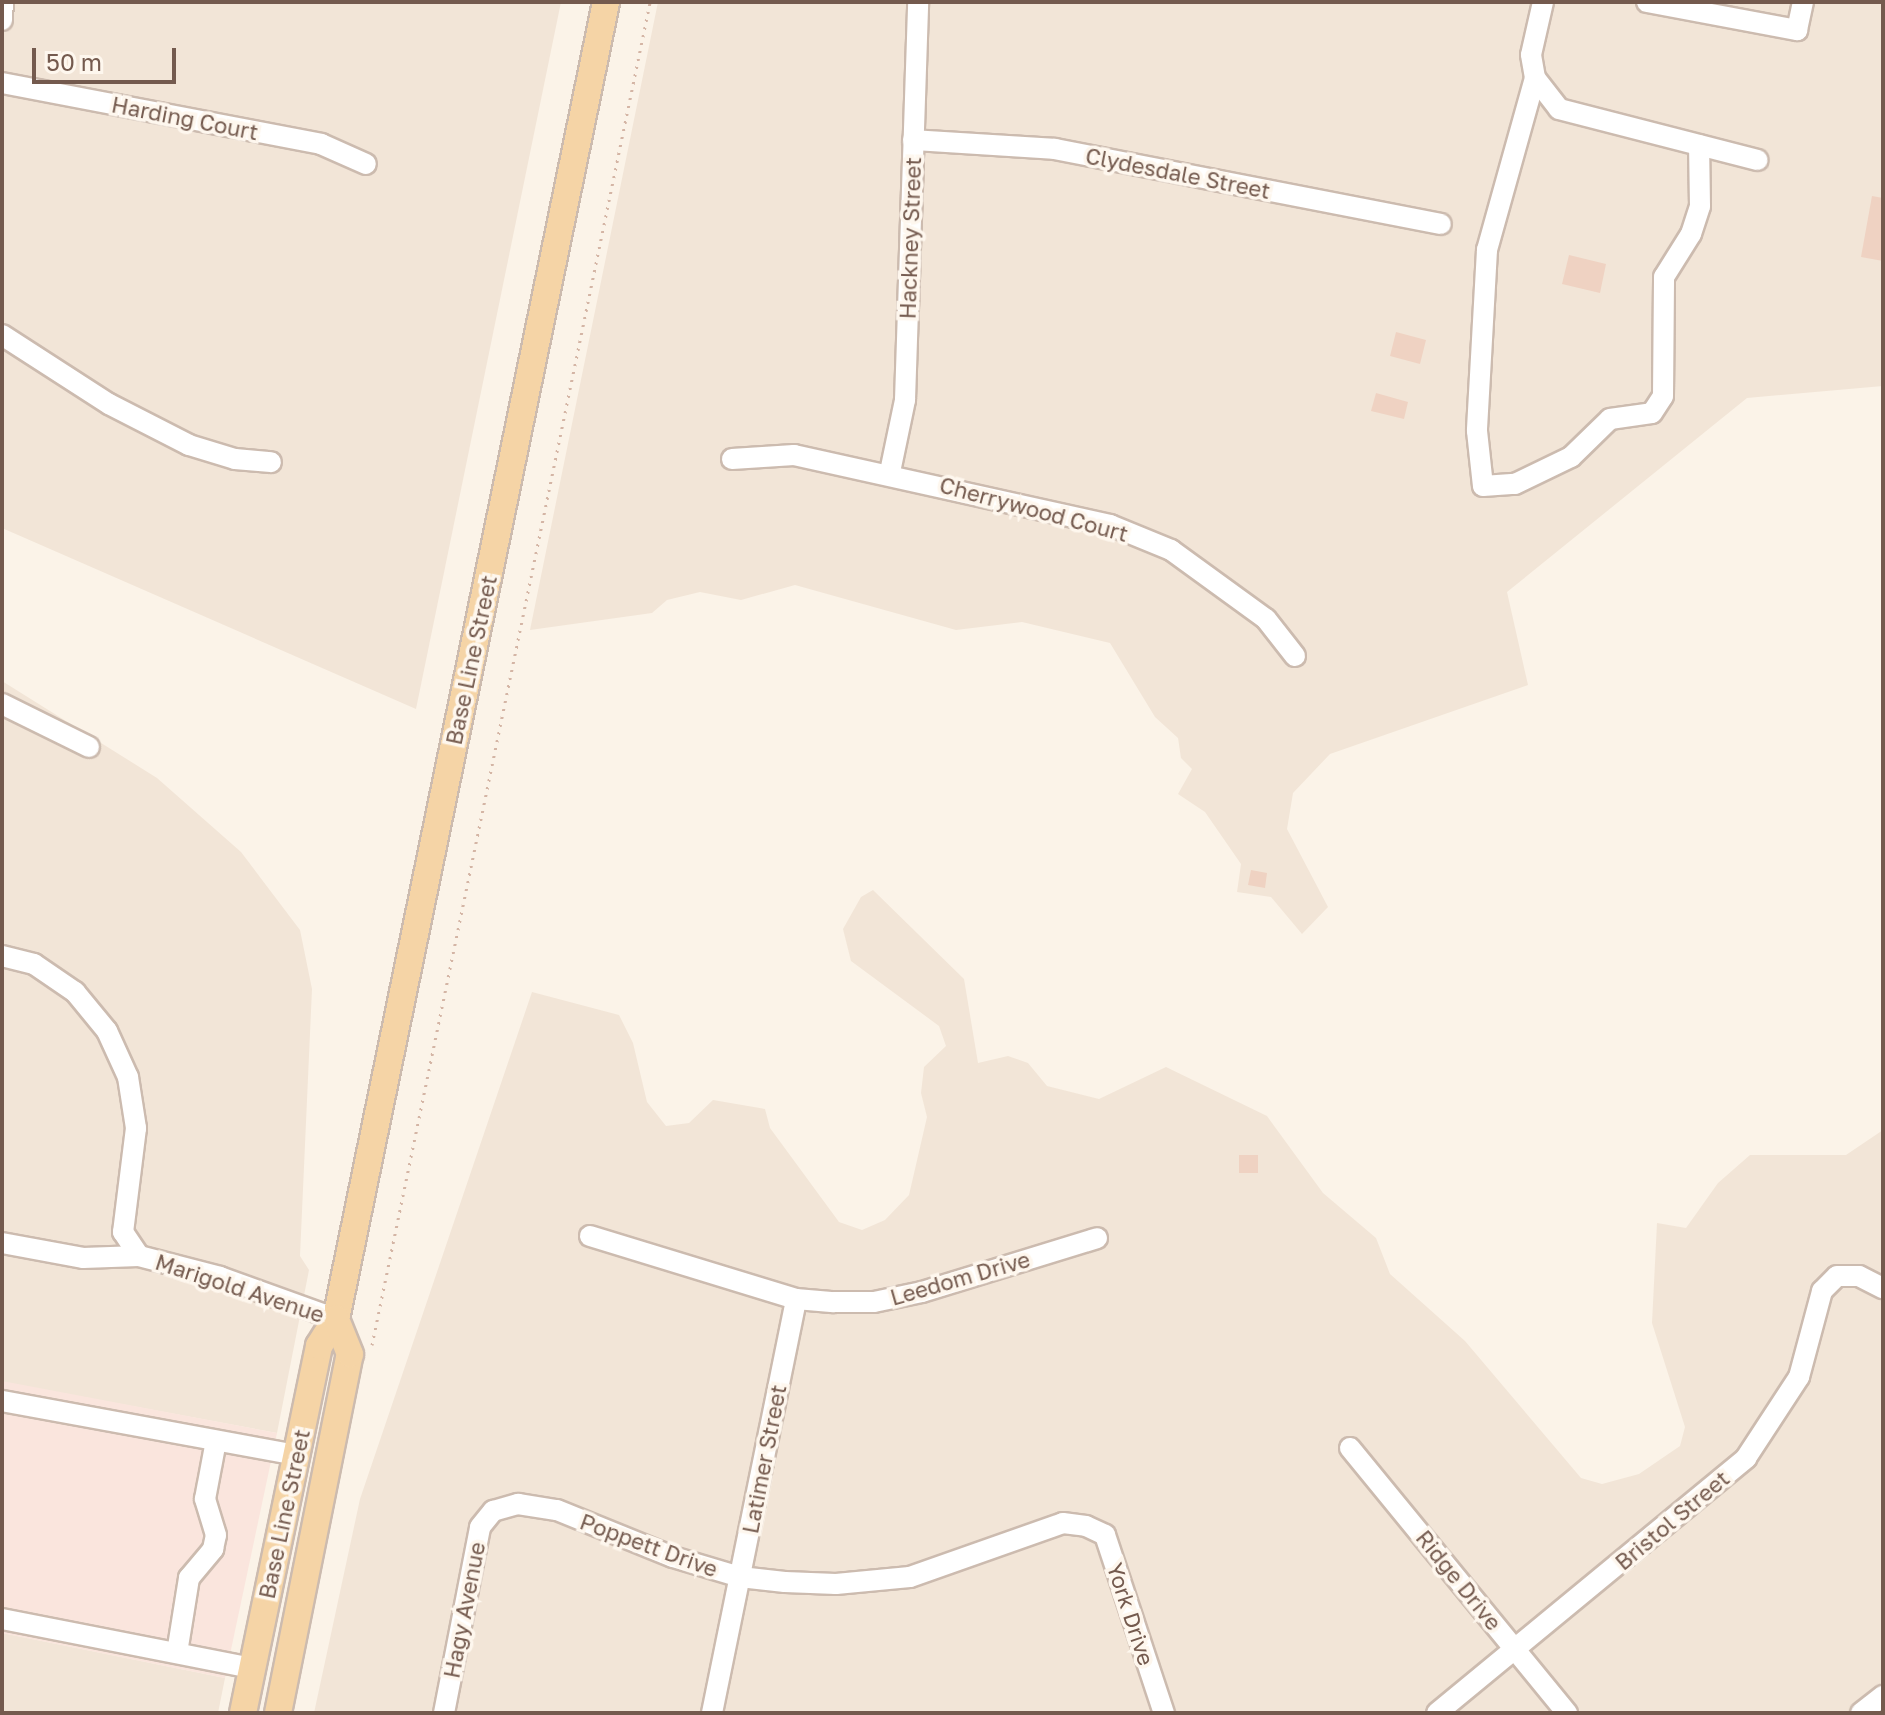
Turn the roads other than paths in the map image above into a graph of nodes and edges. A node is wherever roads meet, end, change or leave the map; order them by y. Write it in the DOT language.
graph roads {
  1 [pos="3,2"];
  2 [pos="606,2"];
  3 [pos="918,2"];
  4 [pos="1543,2"];
  5 [pos="1647,2"];
  6 [pos="1803,2"];
  7 [pos="2,20"];
  8 [pos="1535,78"];
  9 [pos="2,83"];
  10 [pos="913,140"];
  11 [pos="1699,145"];
  12 [pos="1758,160"];
  13 [pos="366,164"];
  14 [pos="1441,224"];
  15 [pos="2,335"];
  16 [pos="732,459"];
  17 [pos="271,462"];
  18 [pos="890,472"];
  19 [pos="1295,656"];
  20 [pos="2,704"];
  21 [pos="89,747"];
  22 [pos="2,956"];
  23 [pos="590,1236"];
  24 [pos="1097,1238"];
  25 [pos="2,1243"];
  26 [pos="139,1256"];
  27 [pos="1883,1288"];
  28 [pos="796,1299"];
  29 [pos="336,1319"];
  30 [pos="2,1401"];
  31 [pos="216,1441"];
  32 [pos="1350,1448"];
  33 [pos="296,1455"];
  34 [pos="493,1511"];
  35 [pos="1086,1526"];
  36 [pos="740,1577"];
  37 [pos="2,1619"];
  38 [pos="1515,1650"];
  39 [pos="177,1653"];
  40 [pos="252,1668"];
  41 [pos="1883,1696"];
  42 [pos="243,1713"];
  43 [pos="263,1713"];
  44 [pos="278,1713"];
  45 [pos="444,1713"];
  46 [pos="712,1713"];
  47 [pos="1164,1713"];
  48 [pos="1437,1713"];
  49 [pos="1567,1713"];
  50 [pos="1861,1713"];
  1 -- 7 [label="street"];
  2 -- 29 [label="main road, Base Line Street"];
  3 -- 10 [label="street, Hackney Street"];
  4 -- 8 [label="street"];
  5 -- 6 [label="street"];
  8 -- 11 [label="street"];
  8 -- 11 [label="street"];
  9 -- 13 [label="street, Harding Court"];
  10 -- 14 [label="street, Clydesdale Street"];
  10 -- 18 [label="street, Hackney Street"];
  11 -- 12 [label="street"];
  15 -- 17 [label="street"];
  16 -- 18 [label="street, Cherrywood Court"];
  18 -- 19 [label="street, Cherrywood Court"];
  20 -- 21 [label="street"];
  22 -- 26 [label="street"];
  23 -- 28 [label="street, Leedom Drive"];
  24 -- 28 [label="street, Leedom Drive"];
  25 -- 26 [label="street, Marigold Avenue"];
  26 -- 29 [label="street, Marigold Avenue"];
  27 -- 38 [label="street, Bristol Street"];
  28 -- 36 [label="street, Latimer Street"];
  29 -- 33 [label="main road, Base Line Street"];
  29 -- 44 [label="main road, Base Line Street"];
  30 -- 31 [label="street"];
  31 -- 33 [label="street"];
  31 -- 39 [label="street"];
  32 -- 38 [label="street, Ridge Drive"];
  33 -- 40 [label="main road, Base Line Street"];
  34 -- 36 [label="street, Poppett Drive"];
  34 -- 45 [label="street, Hagy Avenue"];
  35 -- 36 [label="street, Poppett Drive"];
  35 -- 47 [label="street, York Drive"];
  36 -- 46 [label="street, Latimer Street"];
  37 -- 39 [label="street"];
  38 -- 48 [label="street, Bristol Street"];
  38 -- 49 [label="street, Ridge Drive"];
  39 -- 40 [label="street"];
  40 -- 42 [label="main road, Base Line Street"];
  40 -- 43 [label="main road"];
  41 -- 50 [label="street"];
}
